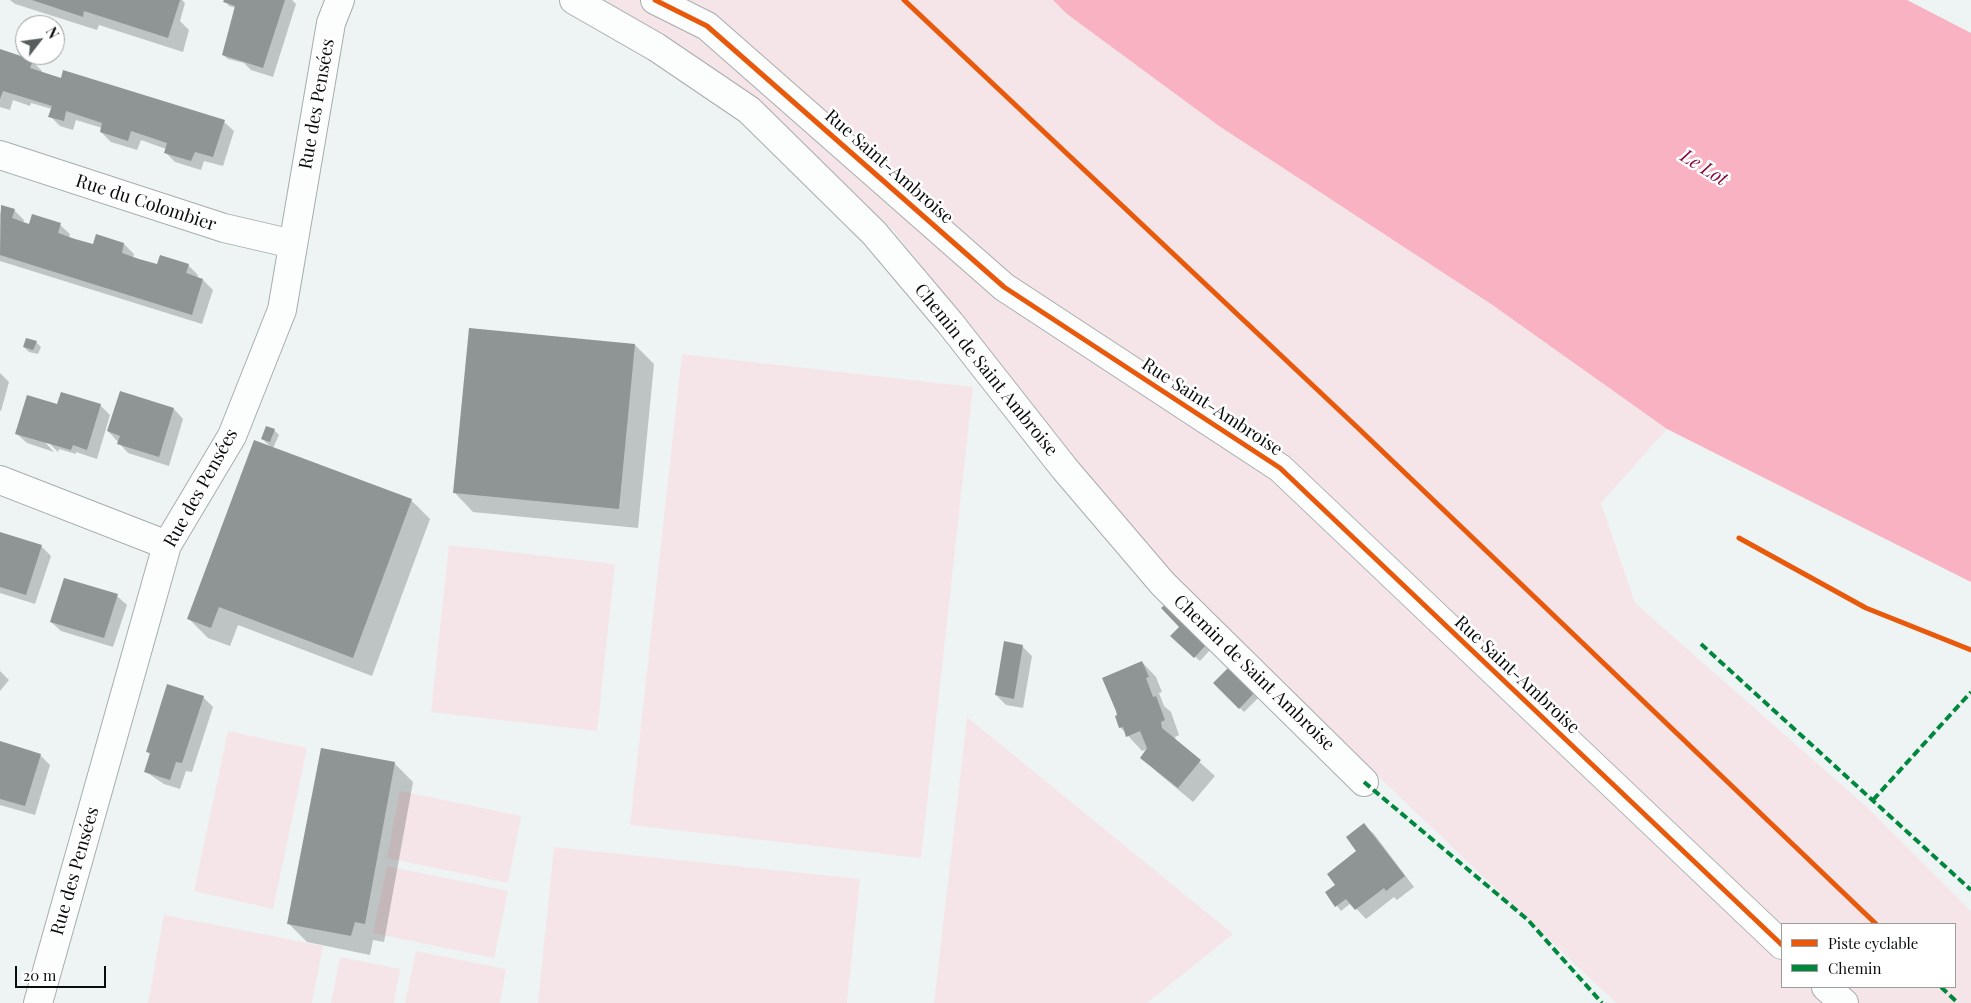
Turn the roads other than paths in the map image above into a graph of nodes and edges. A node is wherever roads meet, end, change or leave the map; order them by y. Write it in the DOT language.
graph roads {
  1 [pos="340,0"];
  2 [pos="574,0"];
  3 [pos="654,0"];
  4 [pos="0,155"];
  5 [pos="293,244"];
  6 [pos="0,480"];
  7 [pos="167,545"];
  8 [pos="1364,782"];
  9 [pos="1781,944"];
  10 [pos="1827,988"];
  11 [pos="38,1003"];
  12 [pos="1844,1003"];
  1 -- 5 [label="street, Rue des Pensées"];
  2 -- 8 [label="street, Chemin de Saint Ambroise"];
  3 -- 9 [label="street, Rue Saint-Ambroise"];
  4 -- 5 [label="street, Rue du Colombier"];
  5 -- 7 [label="street, Rue des Pensées"];
  6 -- 7 [label="street"];
  7 -- 11 [label="street, Rue des Pensées"];
  10 -- 12 [label="street"];
}
